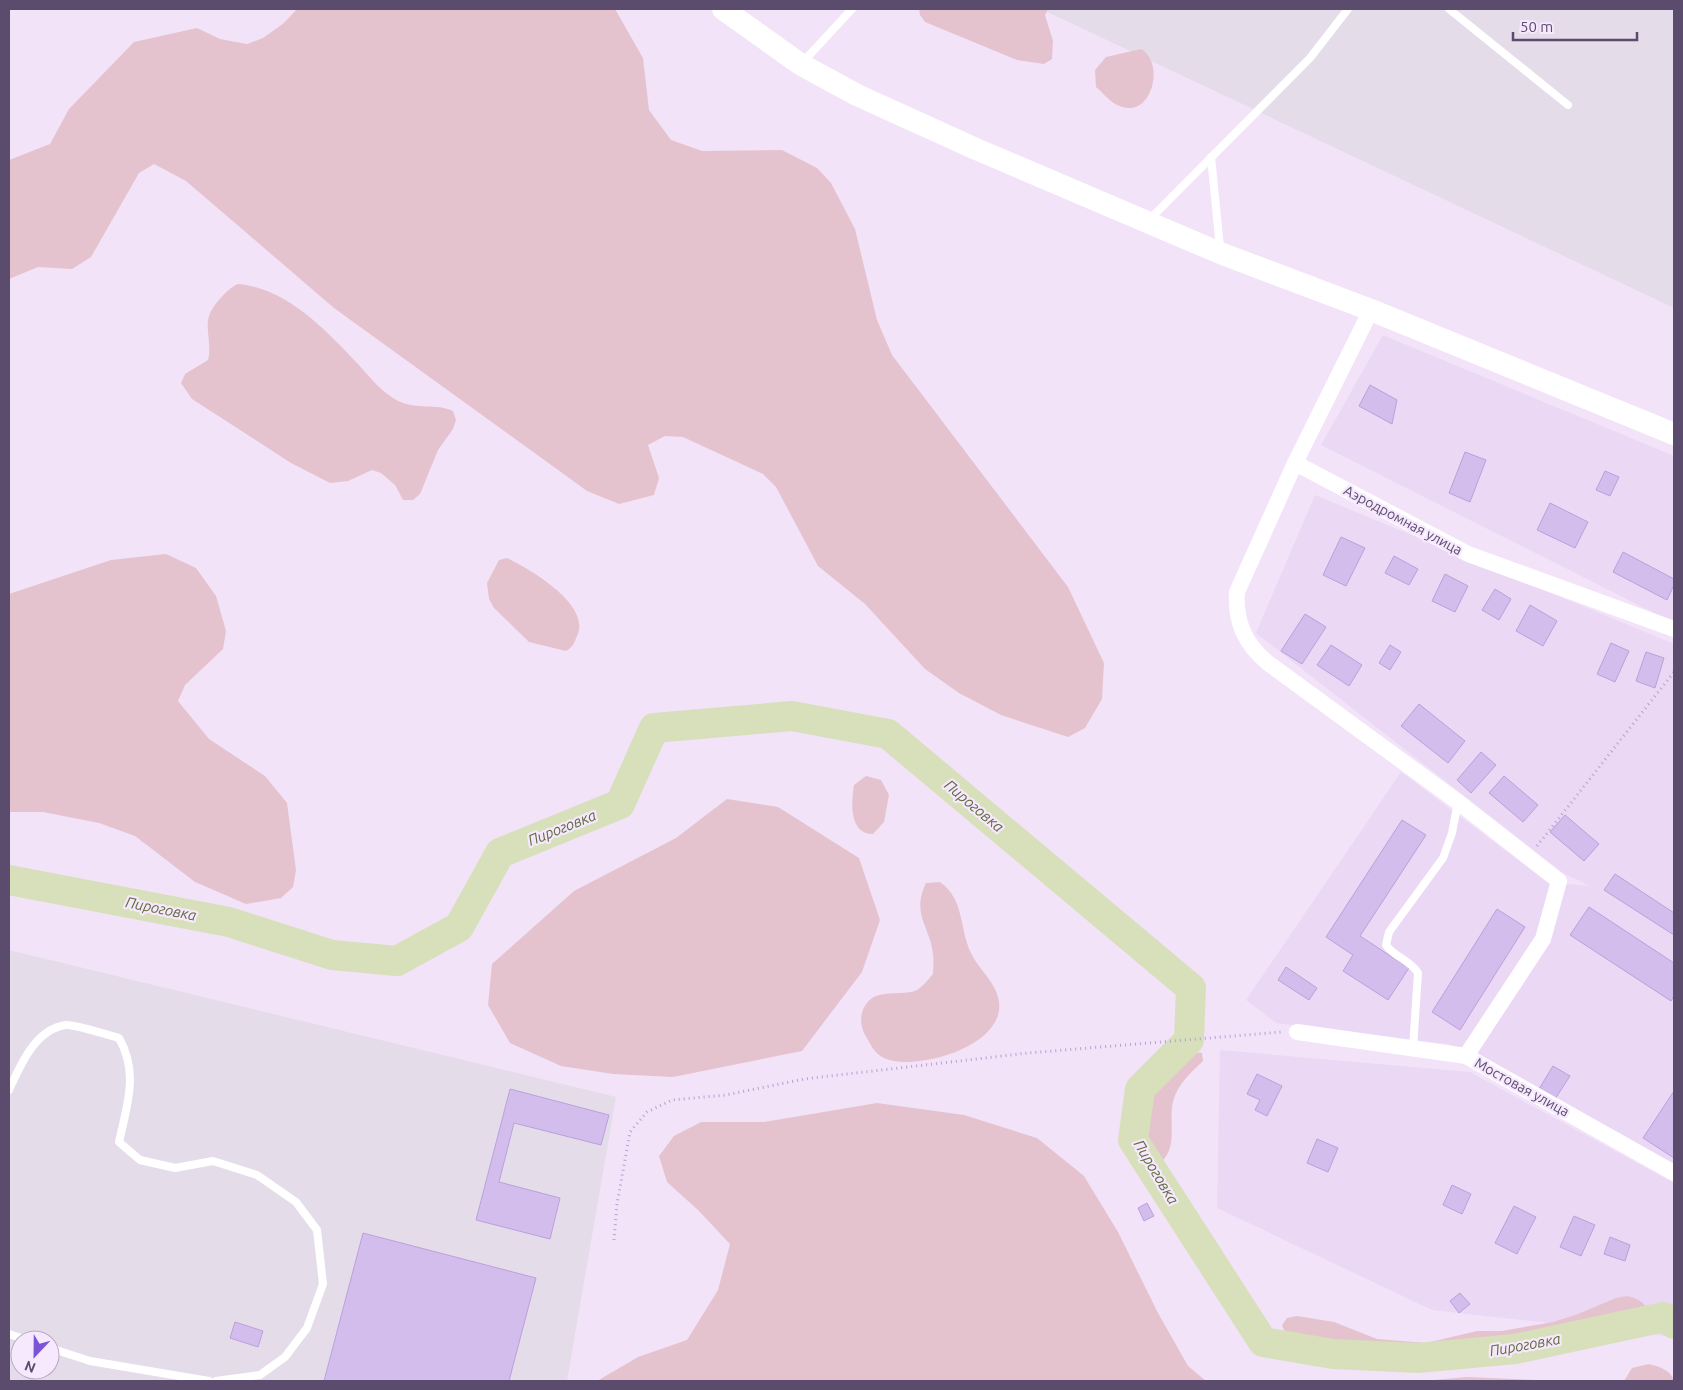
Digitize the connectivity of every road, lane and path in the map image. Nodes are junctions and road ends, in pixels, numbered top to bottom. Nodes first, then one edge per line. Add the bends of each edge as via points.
1 (723, 9) edge
2 (852, 9) edge
3 (1348, 9) edge
4 (1449, 9) edge
5 (800, 64) junction
6 (1568, 105) dead end
7 (1211, 157) junction
8 (1146, 222) junction
9 (1220, 253) junction
10 (1371, 310) junction
11 (1674, 434) edge
12 (1295, 462) junction
13 (1674, 629) edge
14 (1674, 672) edge
15 (1458, 802) junction
16 (1528, 858) junction
17 (1297, 1032) joint
18 (1413, 1048) junction
19 (1466, 1056) junction
20 (9, 1090) edge
21 (1674, 1173) edge
22 (614, 1240) dead end
23 (60, 1351) edge
24 (209, 1381) edge
25 (216, 1381) edge

1 - 5 main road
2 - 5 lane
3 - 7 lane via 1310,58
4 - 6 lane
5 - 8 main road via 976,149
7 - 8 lane
7 - 9 lane
8 - 9 main road
9 - 10 main road
10 - 11 main road
10 - 12 street
12 - 13 street, Аэродромная улица via 1468,554
12 - 15 street via 1237,592 1236,608 1246,640 1268,664
14 - 16 path
15 - 16 street
15 - 18 lane via 1444,858 1386,940 1389,950 1418,973
16 - 19 street via 1559,881 1543,939
17 - 18 street, Мостовая улица
17 - 22 path via 1028,1053 804,1079 726,1095 672,1100 647,1112 630,1132
18 - 19 street, Мостовая улица
19 - 21 street, Мостовая улица
20 - 25 lane via 29,1050 47,1033 66,1025 119,1038 128,1054 131,1081 119,1142 140,1160 175,1168 213,1161 257,1175 296,1202 317,1230 323,1284 307,1328 285,1357 260,1375
23 - 24 lane via 90,1361

